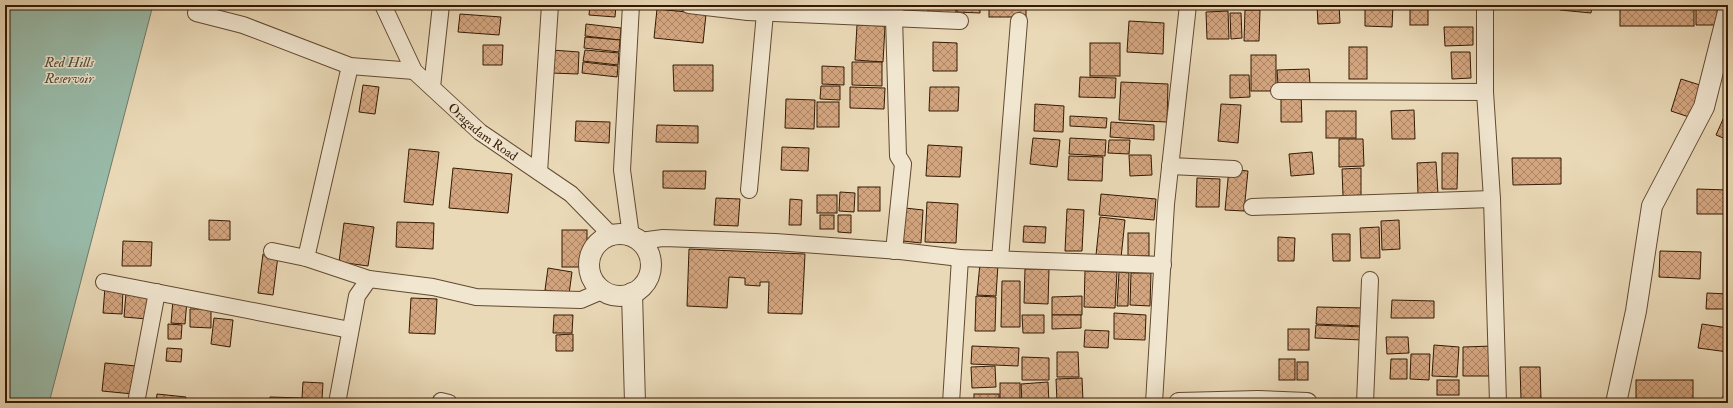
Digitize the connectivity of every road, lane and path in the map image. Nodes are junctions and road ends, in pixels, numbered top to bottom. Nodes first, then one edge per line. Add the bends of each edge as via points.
1 (383, 5) edge
2 (441, 5) edge
3 (550, 5) edge
4 (632, 5) edge
5 (689, 5) edge
6 (1188, 5) edge
7 (1485, 5) edge
8 (748, 8) edge
9 (895, 11) edge
10 (1728, 12) edge
11 (196, 13) dead end
12 (765, 13) junction
13 (960, 21) dead end
14 (1019, 21) dead end
15 (350, 66) junction
16 (414, 71) junction
17 (432, 87) junction
18 (1279, 91) dead end
19 (1485, 92) junction
20 (1170, 166) junction
21 (1234, 169) dead end
22 (539, 172) junction
23 (749, 190) dead end
24 (1492, 200) junction
25 (1252, 207) dead end
26 (611, 235) junction
27 (635, 238) junction
28 (272, 251) dead end
29 (894, 251) junction
30 (306, 258) junction
31 (960, 258) junction
32 (1000, 258) junction
33 (1163, 265) junction
34 (369, 279) junction
35 (1370, 280) dead end
36 (104, 282) dead end
37 (602, 291) junction
38 (157, 292) junction
39 (632, 293) junction
40 (350, 330) junction
41 (1258, 402) edge
42 (136, 403) edge
43 (337, 403) edge
44 (635, 403) edge
45 (951, 403) edge
46 (1154, 403) edge
47 (1179, 403) edge
48 (1307, 403) edge
49 (1365, 403) edge
50 (1498, 403) edge
51 (1616, 403) edge

1 - 16 street, Oragadam Road
2 - 17 street
3 - 22 street
4 - 27 street via 622,170
5 - 8 street
6 - 20 street
7 - 19 street
8 - 12 street
9 - 12 street
9 - 13 street
9 - 29 street via 898,156 903,164
10 - 51 street via 1704,106 1652,206 1636,311
11 - 15 street via 243,25
12 - 23 street
14 - 32 street
15 - 16 street
15 - 30 street
16 - 17 street, Oragadam Road
17 - 22 street, Oragadam Road via 480,132
18 - 19 street
19 - 24 street
20 - 21 street
20 - 33 street
22 - 26 street, Oragadam Road via 571,194
24 - 25 street
24 - 50 street
26 - 27 street via 621,234
26 - 37 street via 595,246 588,264 594,283
27 - 29 street via 775,242
27 - 39 street via 646,248 650,258 650,269 641,288
28 - 30 street
29 - 31 street
30 - 34 street
31 - 32 street
31 - 45 street
32 - 33 street
33 - 46 street
34 - 37 street via 432,287 476,297 581,300
34 - 40 street via 357,296
35 - 49 street
36 - 38 street
37 - 39 street via 617,296
38 - 40 street
38 - 42 street
39 - 44 street
40 - 43 street
41 - 47 street
41 - 48 street

